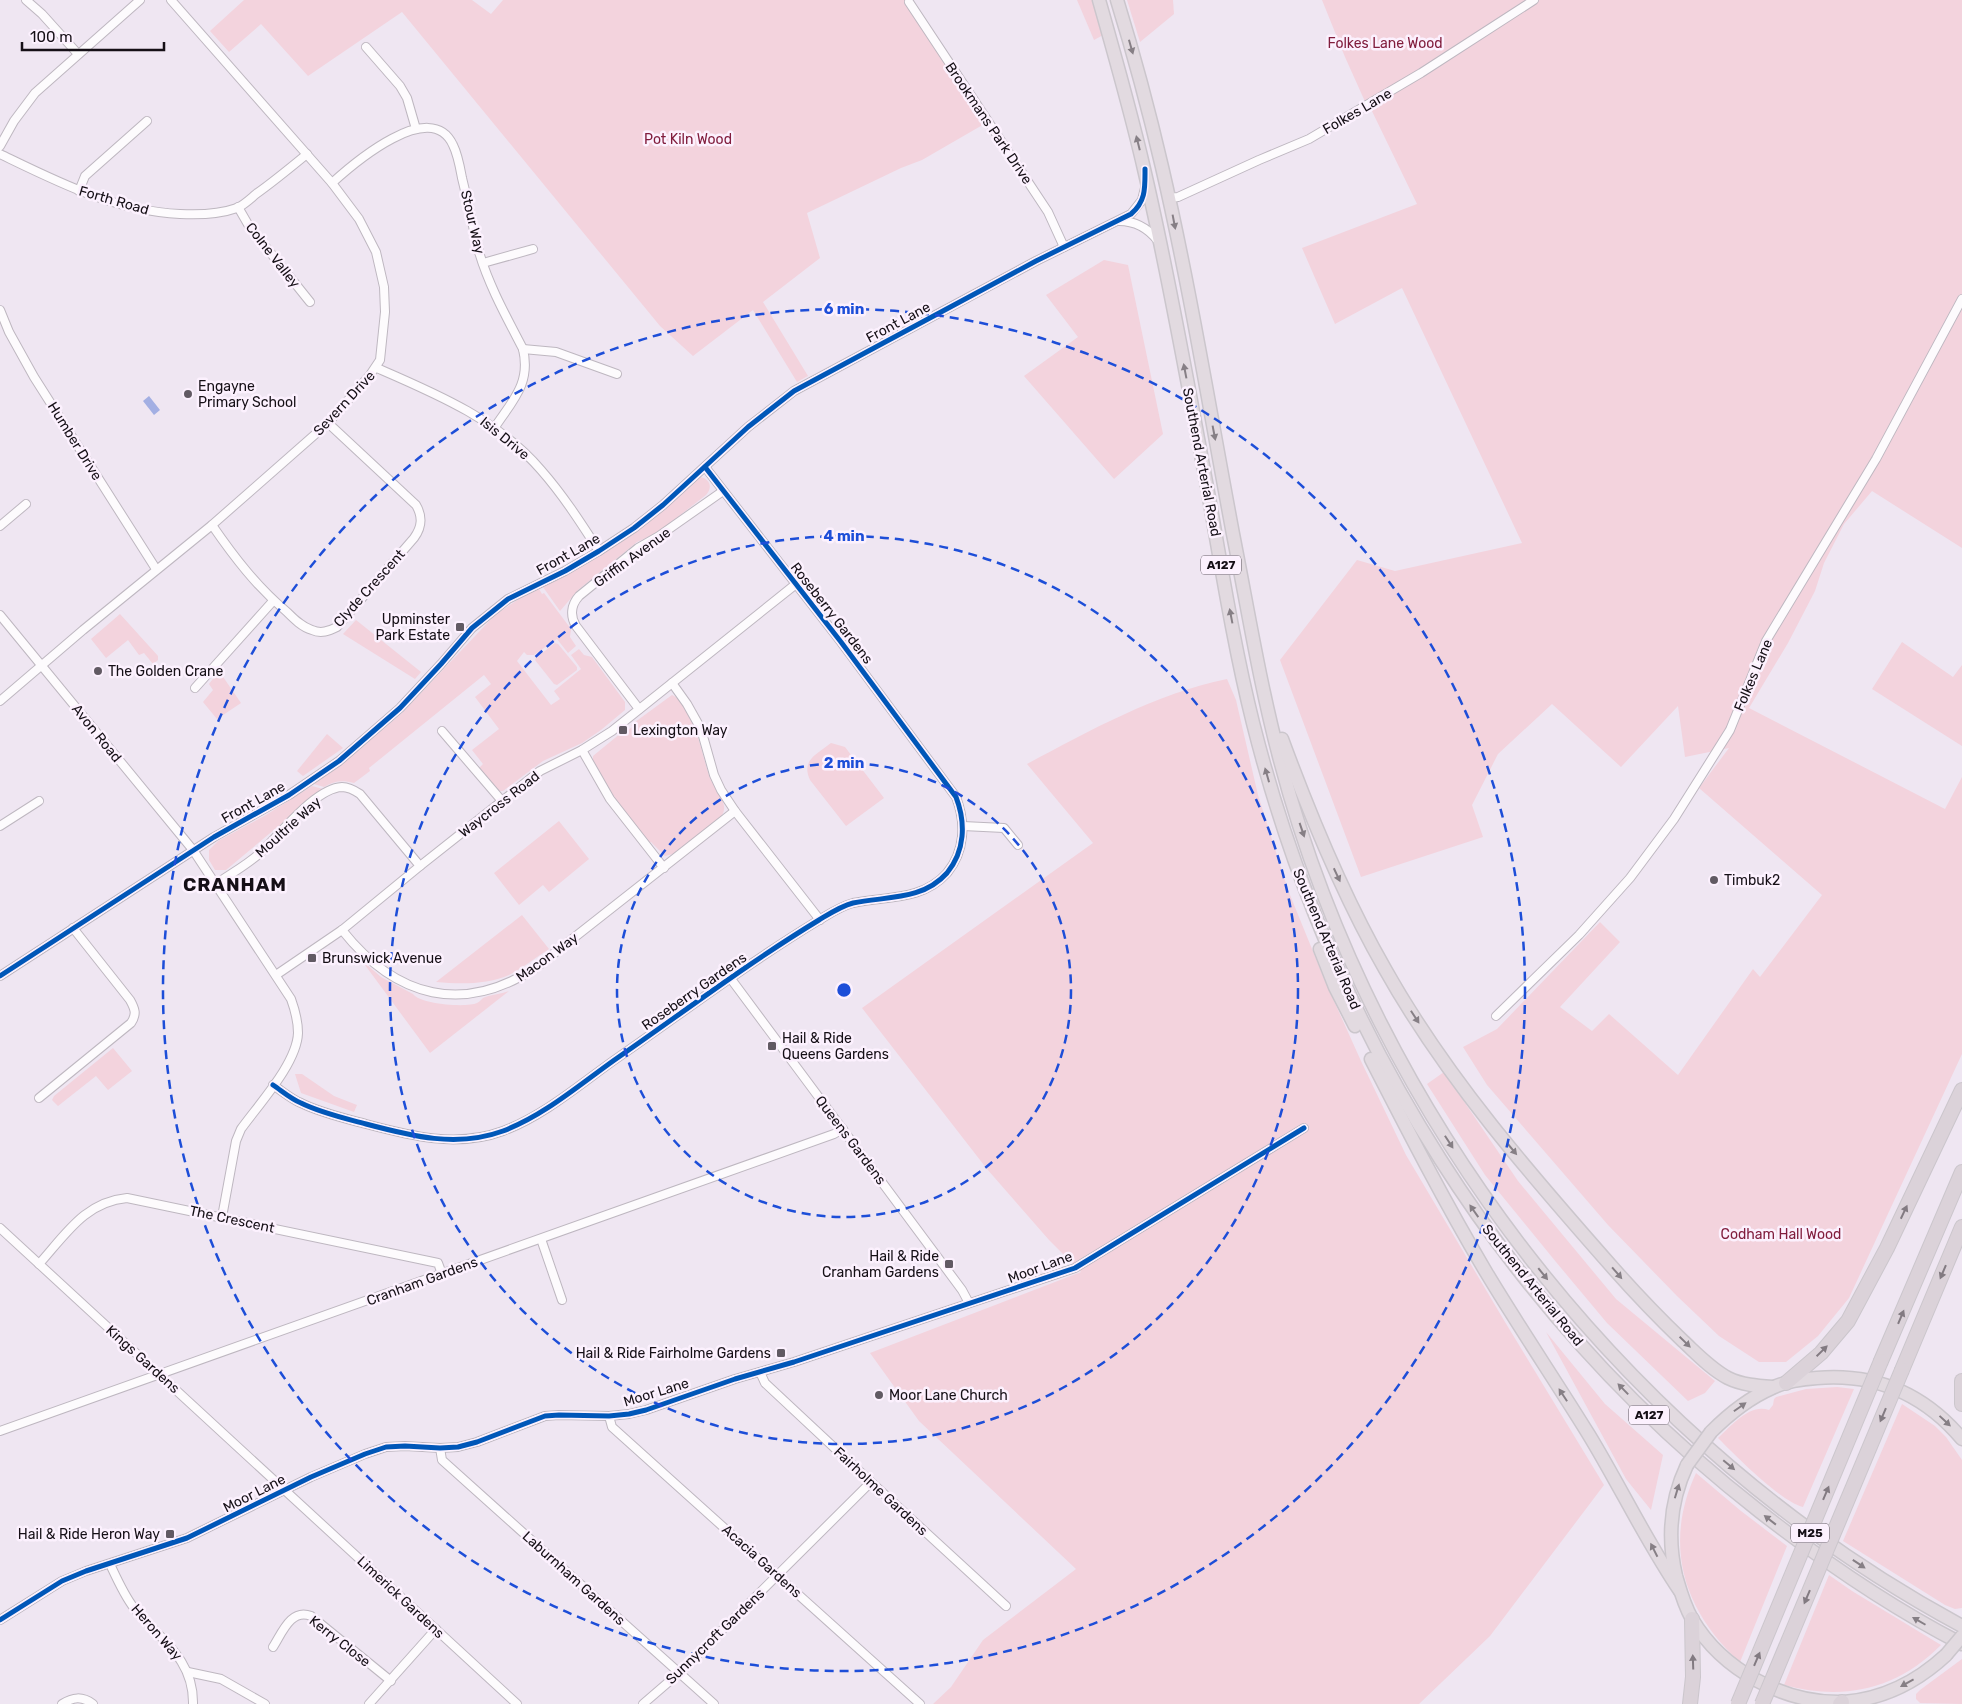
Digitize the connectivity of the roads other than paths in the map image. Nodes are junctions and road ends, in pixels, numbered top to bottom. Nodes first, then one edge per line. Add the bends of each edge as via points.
1 (26, 0) edge
2 (140, 0) edge
3 (171, 0) edge
4 (1098, 0) edge
5 (1117, 0) edge
6 (1534, 0) edge
7 (909, 2) dead end
8 (366, 47) dead end
9 (78, 54) junction
10 (148, 121) dead end
11 (416, 129) junction
12 (0, 146) edge
13 (0, 154) edge
14 (307, 154) junction
15 (1144, 170) junction
16 (332, 183) junction
17 (79, 191) junction
18 (1169, 198) junction
19 (238, 207) junction
20 (1117, 222) junction
21 (1161, 246) junction
22 (1064, 247) junction
23 (533, 249) dead end
24 (482, 262) junction
25 (1962, 299) edge
26 (310, 302) dead end
27 (0, 310) edge
28 (523, 349) junction
29 (377, 368) junction
30 (617, 374) dead end
31 (328, 423) junction
32 (495, 427) junction
33 (705, 466) junction
34 (723, 491) junction
35 (26, 504) dead end
36 (212, 525) junction
37 (0, 526) edge
38 (599, 551) junction
39 (156, 569) junction
40 (796, 584) junction
41 (273, 601) junction
42 (0, 615) edge
43 (42, 666) junction
44 (1258, 666) junction
45 (672, 683) junction
46 (194, 688) dead end
47 (0, 701) edge
48 (639, 708) junction
49 (442, 731) dead end
50 (582, 750) junction
51 (40, 801) dead end
52 (502, 801) junction
53 (1277, 809) junction
54 (735, 811) junction
55 (0, 826) edge
56 (963, 826) junction
57 (1018, 846) dead end
58 (193, 850) junction
59 (420, 866) junction
60 (664, 868) junction
61 (216, 884) junction
62 (820, 920) junction
63 (73, 928) junction
64 (342, 930) junction
65 (276, 975) junction
66 (0, 976) edge
67 (731, 978) junction
68 (1496, 1016) dead end
69 (273, 1085) junction
70 (1962, 1090) edge
71 (39, 1098) dead end
72 (1304, 1128) dead end
73 (843, 1129) junction
74 (1962, 1172) edge
75 (222, 1217) junction
76 (1962, 1227) edge
77 (0, 1228) edge
78 (541, 1239) junction
79 (39, 1264) junction
80 (442, 1274) junction
81 (562, 1300) dead end
82 (969, 1303) junction
83 (760, 1372) junction
84 (161, 1375) junction
85 (1962, 1381) edge
86 (1780, 1385) junction
87 (1962, 1404) edge
88 (609, 1416) junction
89 (0, 1431) edge
90 (1962, 1439) edge
91 (440, 1448) junction
92 (871, 1482) junction
93 (285, 1490) junction
94 (110, 1564) junction
95 (778, 1575) junction
96 (1680, 1591) junction
97 (1006, 1606) dead end
98 (1692, 1619) junction
99 (0, 1620) edge
100 (1962, 1626) edge
101 (436, 1629) junction
102 (1962, 1636) edge
103 (1962, 1644) edge
104 (273, 1647) dead end
105 (188, 1672) junction
106 (679, 1673) junction
107 (391, 1681) junction
108 (1862, 1700) junction
109 (1841, 1703) edge
110 (62, 1704) edge
111 (94, 1704) edge
112 (193, 1704) edge
113 (266, 1704) edge
114 (369, 1704) edge
115 (517, 1704) edge
116 (643, 1704) edge
117 (714, 1704) edge
118 (920, 1704) edge
119 (1690, 1704) edge
120 (1738, 1704) edge
121 (1762, 1704) edge
122 (1878, 1704) edge

1 - 9 street
2 - 9 street
3 - 14 street, Severn Drive
15 -> 4 highway, Southend Arterial Road / A127
5 -> 18 highway, Southend Arterial Road / A127
6 - 18 street, Folkes Lane via 1413,78 1309,139 1178,197
7 - 22 street, Brookmans Park Drive via 1048,212
8 - 11 street via 400,86
9 - 12 street via 34,93
10 - 17 street via 85,176
11 - 16 street via 381,145
11 - 24 street, Stour Way via 434,128 454,145
13 - 17 street, Forth Road
14 - 16 street, Severn Drive
14 - 19 street, Forth Road
15 - 20 street, Front Lane via 1142,200 1131,214
15 - 21 highway, Southend Arterial Road / A127
16 - 29 street, Severn Drive via 346,199 369,237 380,270 385,312 382,353
17 - 19 street, Forth Road via 137,209 164,213 199,214
18 -> 44 highway, Southend Arterial Road / A127
19 - 26 street, Colne Valley via 249,226
20 - 21 street via 1126,221 1143,227
20 - 22 street, Front Lane
53 -> 21 highway, Southend Arterial Road / A127 via 1241,669
22 - 33 street, Front Lane via 794,391
23 - 24 street
24 - 28 street, Stour Way
25 - 68 street, Folkes Lane via 1876,459 1766,641 1730,730 1674,819 1598,914
27 - 39 street, Humber Drive via 34,377
28 - 30 street via 556,352
28 - 32 street, Stour Way via 526,362 523,382
29 - 31 street, Severn Drive
29 - 32 street, Isis Drive via 435,393
31 - 36 street, Severn Drive
31 - 41 street, Clyde Crescent via 416,505 421,518 419,531 330,631 313,631 304,627
32 - 38 street, Isis Drive via 552,483
33 - 34 street, Roseberry Gardens
33 - 38 street, Front Lane via 663,505
34 - 40 street, Roseberry Gardens
34 - 48 street, Griffin Avenue via 638,548 573,604 576,626
35 - 37 street
36 - 39 street, Severn Drive
36 - 41 street, Clyde Crescent via 234,557
38 - 58 street, Front Lane via 508,599 472,628 400,708 339,761 290,795
39 - 43 street, Severn Drive
40 - 45 street, Waycross Road
40 - 56 street, Roseberry Gardens via 956,797
41 - 46 street
42 - 43 street, Avon Road
43 - 47 street, Severn Drive
43 - 58 street, Avon Road
44 -> 86 highway via 1300,786 1339,878 1384,968 1440,1055 1514,1151 1658,1317 1723,1375 1741,1383
44 -> 100 highway, Southend Arterial Road / A127 via 1293,804 1322,890 1358,977 1423,1100 1500,1218 1556,1291 1599,1339 1712,1451 1830,1544
45 - 48 street, Waycross Road
45 - 54 street via 695,715 714,775
48 - 50 street, Waycross Road
49 - 52 street
50 - 52 street, Waycross Road via 540,771
50 - 60 street via 610,799
51 - 55 street
52 - 59 street, Waycross Road
96 -> 53 highway via 1660,1562 1589,1435 1485,1270 1417,1150 1335,987 1301,898
103 -> 53 highway, Southend Arterial Road / A127 via 1858,1584 1747,1502 1639,1406 1543,1301 1485,1227 1385,1068 1324,939
54 - 60 street, Macon Way
54 - 62 street
56 - 57 street via 1004,828
56 - 62 street, Roseberry Gardens via 962,843 956,859 934,884 911,895 850,904
58 - 61 street
58 - 63 street, Front Lane
59 - 61 street, Moultrie Way via 360,794 351,788 341,787 323,794 284,827 260,854
59 - 64 street, Waycross Road
60 - 64 street, Macon Way via 525,975 480,992 442,994 404,983 371,960
61 - 65 street
62 - 67 street, Roseberry Gardens
63 - 66 street, Front Lane
63 - 71 street via 130,1000 135,1008 135,1017
64 - 65 street, Waycross Road
65 - 69 street via 292,999 298,1035 292,1056
67 - 69 street, Roseberry Gardens via 543,1111 491,1135 460,1139 416,1137 318,1110
67 - 73 street, Queens Gardens
69 - 75 street via 236,1141
86 -> 70 highway via 1820,1353 1848,1321 1887,1248
72 - 82 street, Moor Lane via 1075,1268
73 - 78 street, Cranham Gardens
73 - 82 street, Queens Gardens
120 -> 74 highway, M25, bridge
75 - 79 street, The Crescent via 128,1198 115,1199 83,1216
75 - 80 street, The Crescent via 438,1263
76 -> 121 highway, M25, bridge
77 - 79 street, Kings Gardens
78 - 80 street, Cranham Gardens
78 - 81 street
79 - 84 street, Kings Gardens
80 - 84 street, Cranham Gardens
82 - 83 street, Moor Lane
83 - 88 street, Moor Lane via 646,1410
83 - 92 street, Fairholme Gardens via 765,1382
84 - 89 street, Cranham Gardens
84 - 93 street, Kings Gardens
85 - 87 highway
86 -> 90 highway via 1844,1377 1876,1381 1892,1386 1927,1406
96 -> 86 highway, bridge via 1670,1527 1675,1494 1687,1465 1711,1432 1740,1406
88 - 91 street, Moor Lane via 545,1416 477,1442
88 - 95 street, Acacia Gardens via 612,1427
91 - 93 street, Moor Lane via 386,1448 365,1454
91 - 106 street, Laburnham Gardens via 442,1460
92 - 95 street, Sunnycroft Gardens
92 - 97 street, Fairholme Gardens
93 - 94 street, Moor Lane via 187,1538
93 - 101 street, Limerick Gardens
94 - 99 street, Moor Lane via 62,1581
94 - 105 street, Heron Way via 134,1608 179,1656
95 - 106 street, Sunnycroft Gardens
95 - 118 street, Acacia Gardens
96 - 98 highway
98 - 109 highway via 1724,1657 1752,1679 1802,1698
119 -> 98 highway
101 - 107 street
101 - 115 street, Limerick Gardens
102 -> 108 highway, bridge via 1934,1666 1908,1683
104 - 107 street, Kerry Close via 292,1618 304,1613
105 - 112 street, Heron Way via 194,1689
105 - 113 street via 221,1679
106 - 116 street, Sunnycroft Gardens
106 - 117 street, Laburnham Gardens
107 - 114 street
108 - 109 highway
108 - 122 highway
110 - 111 street via 80,1698

